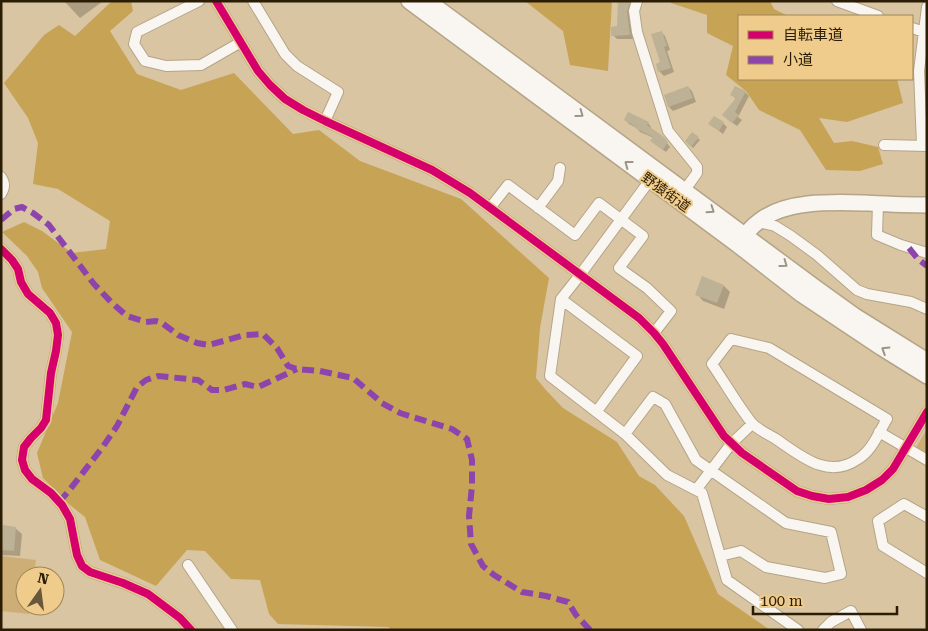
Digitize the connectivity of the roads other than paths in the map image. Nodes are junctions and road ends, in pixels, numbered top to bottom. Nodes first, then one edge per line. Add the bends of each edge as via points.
1 (199, 1) edge
2 (216, 1) edge
3 (252, 1) edge
4 (409, 1) edge
5 (428, 1) edge
6 (637, 1) edge
7 (837, 1) edge
8 (927, 7) edge
9 (875, 15) edge
10 (913, 28) edge
11 (925, 32) edge
12 (241, 42) junction
13 (924, 101) edge
14 (325, 121) junction
15 (884, 145) dead end
16 (924, 146) edge
17 (560, 168) dead end
18 (1, 177) edge
19 (650, 180) junction
20 (684, 191) junction
21 (1, 194) edge
22 (878, 204) junction
23 (927, 205) edge
24 (490, 208) junction
25 (538, 208) junction
26 (621, 220) junction
27 (758, 222) junction
28 (741, 240) junction
29 (1, 248) edge
30 (927, 253) edge
31 (580, 275) junction
32 (561, 299) junction
33 (927, 309) edge
34 (654, 333) junction
35 (927, 360) edge
36 (927, 376) edge
37 (597, 411) junction
38 (927, 412) edge
39 (752, 424) junction
40 (879, 432) junction
41 (625, 434) junction
42 (732, 444) junction
43 (906, 448) junction
44 (927, 460) edge
45 (711, 471) junction
46 (696, 490) junction
47 (927, 517) edge
48 (720, 556) junction
49 (188, 565) dead end
50 (927, 573) edge
51 (191, 630) edge
52 (232, 630) edge
53 (798, 630) edge
54 (823, 630) edge
55 (861, 630) edge

1 - 12 street via 137,32 134,44 145,61 166,66 201,65
2 - 12 street
3 - 14 street via 296,66 338,92
19 -> 4 main road, 野猿街道
5 -> 20 main road, 野猿街道
6 - 20 street via 634,11 637,32 668,131 697,167 697,173
7 - 9 street
8 - 11 street
10 - 11 street
11 - 13 street via 919,71
12 - 14 street via 270,85 285,99
13 - 16 street
14 - 24 street via 432,170
15 - 16 street
17 - 25 street via 558,181
18 - 21 street via 4,189
19 - 26 street
19 - 28 main road, 野猿街道
20 -> 28 main road, 野猿街道
22 - 23 main road
22 - 27 main road via 804,204 769,215
22 - 30 street via 877,235
24 - 25 street via 508,185
24 - 31 street
25 - 26 street via 575,235 598,203
26 - 31 street
26 - 34 street via 643,236 619,268 647,288 670,311
27 - 28 main road
27 - 33 street via 775,226 792,236 856,290 911,302
28 -> 35 main road, 野猿街道
36 -> 28 main road, 野猿街道 via 801,294
29 - 51 street via 18,269 28,294 50,313 58,335 46,420 24,447 22,460 25,470 51,493 70,518 82,566 148,594
31 - 32 street
31 - 34 street via 639,318
32 - 37 street via 550,376
32 - 37 street via 637,356
34 - 42 street
37 - 41 street
38 - 43 street
39 - 40 street via 808,461 834,467 859,459
39 - 40 street via 712,364 731,339 769,348 887,419
39 - 42 street
40 - 43 street
41 - 45 street via 654,397 665,404 696,460
41 - 46 street via 667,475
42 - 43 street via 797,491 829,499 848,498 882,480
42 - 45 street
43 - 44 street
45 - 46 street
45 - 48 street via 786,523 831,532 841,574 825,578 766,567 741,550
46 - 48 street via 702,493
47 - 50 street via 904,504 878,521 883,546
48 - 53 street via 727,580
49 - 52 street
54 - 55 street via 851,611

